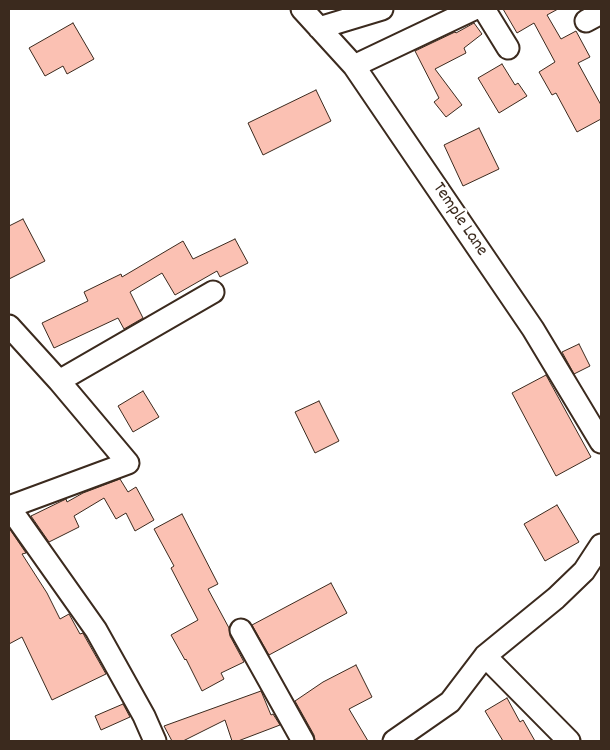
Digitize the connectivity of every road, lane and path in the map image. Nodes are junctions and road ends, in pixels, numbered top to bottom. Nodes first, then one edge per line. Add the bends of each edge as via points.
1 (302, 9) edge
2 (382, 9) edge
3 (474, 9) edge
4 (484, 9) edge
5 (319, 28) junction
6 (508, 48) dead end
7 (354, 66) junction
8 (212, 292) dead end
9 (9, 326) edge
10 (59, 381) junction
11 (601, 442) edge
12 (601, 545) edge
13 (241, 630) dead end
14 (485, 656) junction
15 (155, 741) edge
16 (303, 741) edge
17 (394, 741) edge
18 (569, 741) edge

1 - 5 street, Temple Lane
2 - 5 street
3 - 7 street
4 - 6 street
5 - 7 street, Temple Lane
7 - 11 street, Temple Lane via 533,329
8 - 10 street
9 - 10 street
10 - 15 street via 128,463 9,507 96,630
12 - 14 street via 577,578
13 - 16 street
14 - 17 street via 450,702
14 - 18 street

